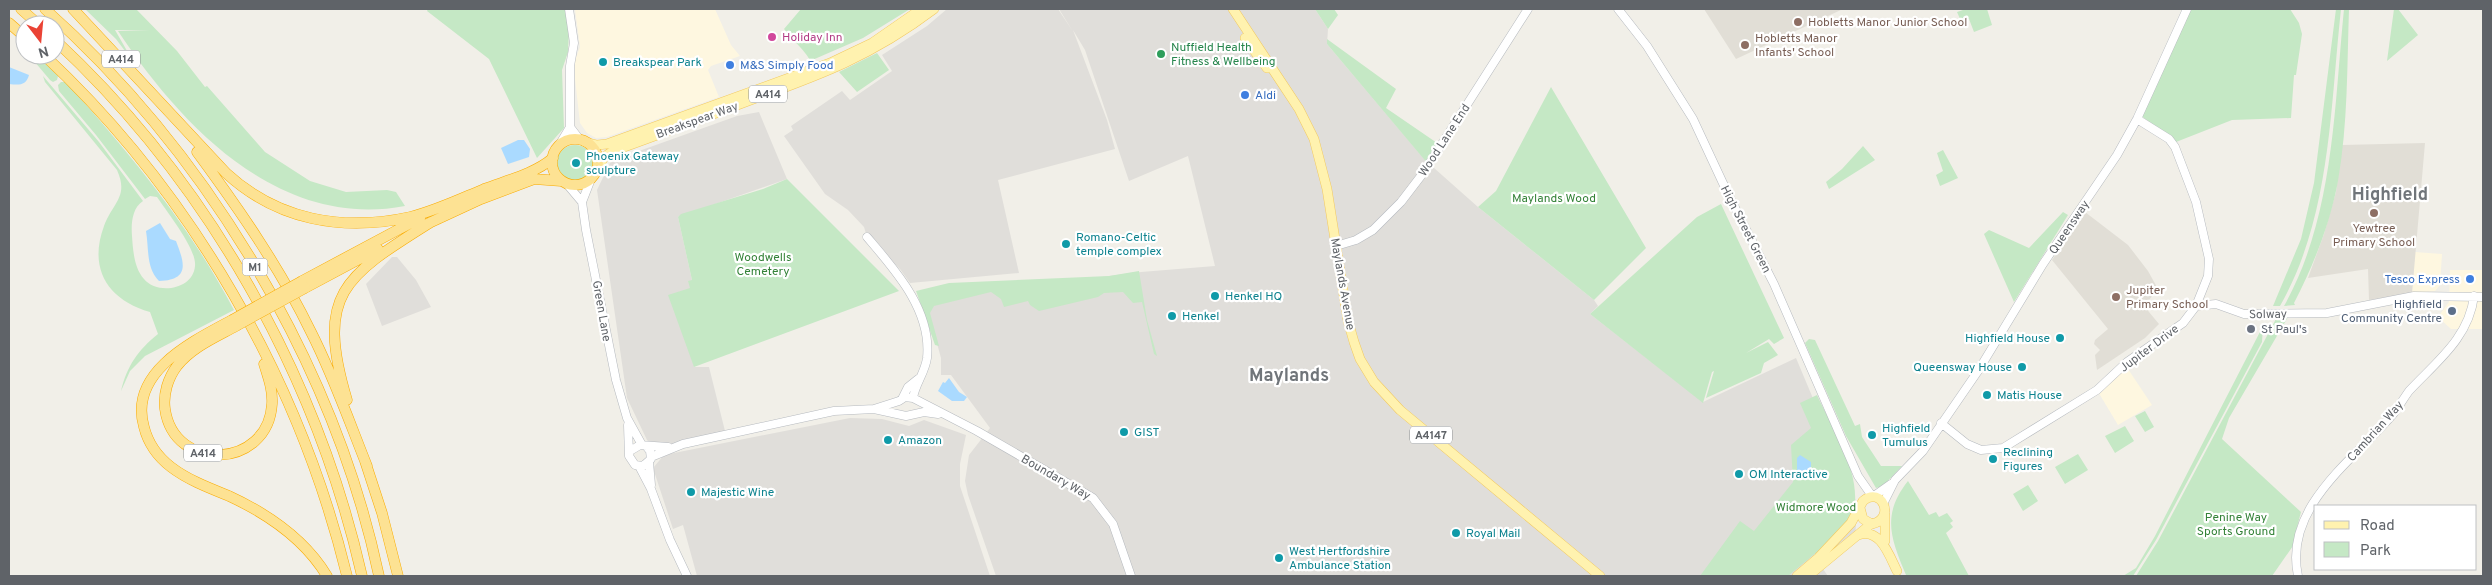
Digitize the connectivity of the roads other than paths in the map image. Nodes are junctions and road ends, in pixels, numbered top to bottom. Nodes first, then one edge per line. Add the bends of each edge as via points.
1 (45, 9) edge
2 (73, 9) edge
3 (569, 9) edge
4 (921, 9) edge
5 (934, 9) edge
6 (1528, 9) edge
7 (1618, 9) edge
8 (2188, 9) edge
9 (1229, 10) edge
10 (65, 50) edge
11 (1261, 50) junction
12 (54, 65) edge
13 (1264, 65) junction
14 (1275, 74) junction
15 (167, 112) junction
16 (2136, 119) junction
17 (570, 127) junction
18 (583, 141) junction
19 (558, 147) junction
20 (553, 158) junction
21 (598, 168) junction
22 (591, 179) junction
23 (564, 182) junction
24 (582, 202) junction
25 (439, 208) junction
26 (431, 222) junction
27 (867, 237) dead end
28 (1336, 246) junction
29 (304, 285) junction
30 (2203, 292) junction
31 (2474, 296) junction
32 (2483, 296) edge
33 (2212, 303) junction
34 (2196, 306) junction
35 (234, 323) junction
36 (250, 325) junction
37 (920, 377) junction
38 (900, 400) junction
39 (914, 400) junction
40 (874, 409) junction
41 (915, 413) junction
42 (901, 414) junction
43 (941, 414) junction
44 (627, 418) junction
45 (1941, 423) junction
46 (644, 446) junction
47 (675, 446) junction
48 (630, 451) junction
49 (650, 459) junction
50 (1852, 462) junction
51 (367, 466) junction
52 (639, 466) junction
53 (1858, 476) junction
54 (1895, 480) junction
55 (651, 489) junction
56 (1876, 495) junction
57 (1884, 502) junction
58 (1861, 510) junction
59 (1885, 514) junction
60 (1870, 527) junction
61 (1887, 545) junction
62 (1898, 574) edge
63 (327, 576) edge
64 (347, 576) edge
65 (362, 576) edge
66 (379, 576) edge
67 (398, 576) edge
68 (687, 576) edge
69 (1132, 576) edge
70 (1600, 576) edge
71 (1797, 576) edge
72 (1808, 576) edge
73 (2298, 576) edge

1 - 66 highway, M1 via 137,102 185,161 238,237 296,340 322,398 360,502
2 - 15 highway, A414 via 116,52
3 - 17 street via 574,43 570,66
4 - 18 main road, Breakspear Way / A414 via 872,43 830,63 607,144
5 - 21 main road, Breakspear Way / A414 via 898,35 849,63 613,151 604,157
6 - 28 street, Wood Lane End via 1424,172 1390,216 1369,233
7 - 50 street, High Street Green via 1647,46 1693,119 1774,284
8 - 16 street, Queensway
9 - 11 main road, Maylands Avenue / A4147
9 - 13 main road, Maylands Avenue / A4147
10 - 65 highway, M1 via 122,110 170,168 254,296 324,446 345,506
11 - 13 main road
11 - 14 main road, Maylands Avenue / A4147
12 - 36 highway, A414 via 93,104 158,182
13 - 14 main road, Maylands Avenue / A4147
14 - 28 main road, Maylands Avenue / A4147 via 1299,108 1314,139 1327,189
15 - 25 highway, A414 via 242,188 294,215 317,220 362,222 408,217
15 - 51 highway, M1 via 237,208 280,275 324,359
16 - 30 street, Jupiter Drive via 2169,139 2190,184 2209,259
16 - 45 street, Queensway via 1978,371
17 - 18 street
17 - 19 street
18 - 19 highway via 572,140
18 - 21 highway via 597,155
19 - 20 highway
20 - 23 highway via 555,173
20 - 25 highway, A414 via 542,166
21 - 22 highway
22 - 23 highway via 579,185
22 - 24 street
23 - 24 street, Green Lane
23 - 26 highway, A414 via 534,179
24 - 44 street, Green Lane via 614,373
25 - 29 highway
26 - 29 highway, A414
26 - 51 highway, M1 via 368,263 349,284 336,312 335,357
27 - 37 street via 899,274 916,303 927,346 926,365
28 - 70 main road, Maylands Avenue / A4147 via 1354,342 1360,359 1381,391
29 - 35 highway, A414, bridge
30 - 33 street
30 - 34 street, Jupiter Drive
31 - 32 street, Solway
31 - 33 street, Solway via 2414,296 2327,313 2244,314
31 - 73 street, Cambrian Way via 2468,323 2449,350 2332,478 2311,506 2298,546
33 - 34 street, Solway
34 - 45 street, Jupiter Drive via 2183,323 2127,362 2097,390 2003,448 1981,450 1967,444
35 - 36 highway, A414 via 187,356 171,375 164,395 165,411 173,430 187,446 204,454 223,456 240,451 256,440 267,424 272,404 270,385
35 - 63 highway via 187,345 155,374 144,396 142,411 148,439 163,460 180,473 258,511 283,527
36 - 64 highway via 302,432
37 - 38 street
37 - 39 street
38 - 39 street
38 - 40 street
38 - 42 street
39 - 41 street
39 - 43 street, Boundary Way
40 - 42 street
40 - 47 street via 834,411
41 - 42 street via 909,416
41 - 43 street, Boundary Way
43 - 69 street, Boundary Way via 978,431 1093,498 1113,524
44 - 46 street, Green Lane
44 - 48 street, Green Lane
45 - 54 street, Queensway
46 - 47 street
46 - 48 street via 636,445
46 - 49 street
47 - 49 street
48 - 52 street via 630,460
49 - 52 street
49 - 55 street
50 - 53 street, High Street Green
50 - 56 street, High Street Green
51 - 67 highway, M1
52 - 55 street
53 - 56 street, High Street Green
53 - 58 street, High Street Green
54 - 56 street, Queensway
54 - 57 street, Queensway
54 - 59 street, Queensway
55 - 68 street
56 - 57 main road
56 - 58 main road via 1865,499
57 - 59 main road
58 - 60 main road
58 - 71 main road via 1854,527
59 - 60 main road
59 - 61 main road
60 - 61 main road
60 - 62 main road
60 - 72 main road
61 - 62 main road

